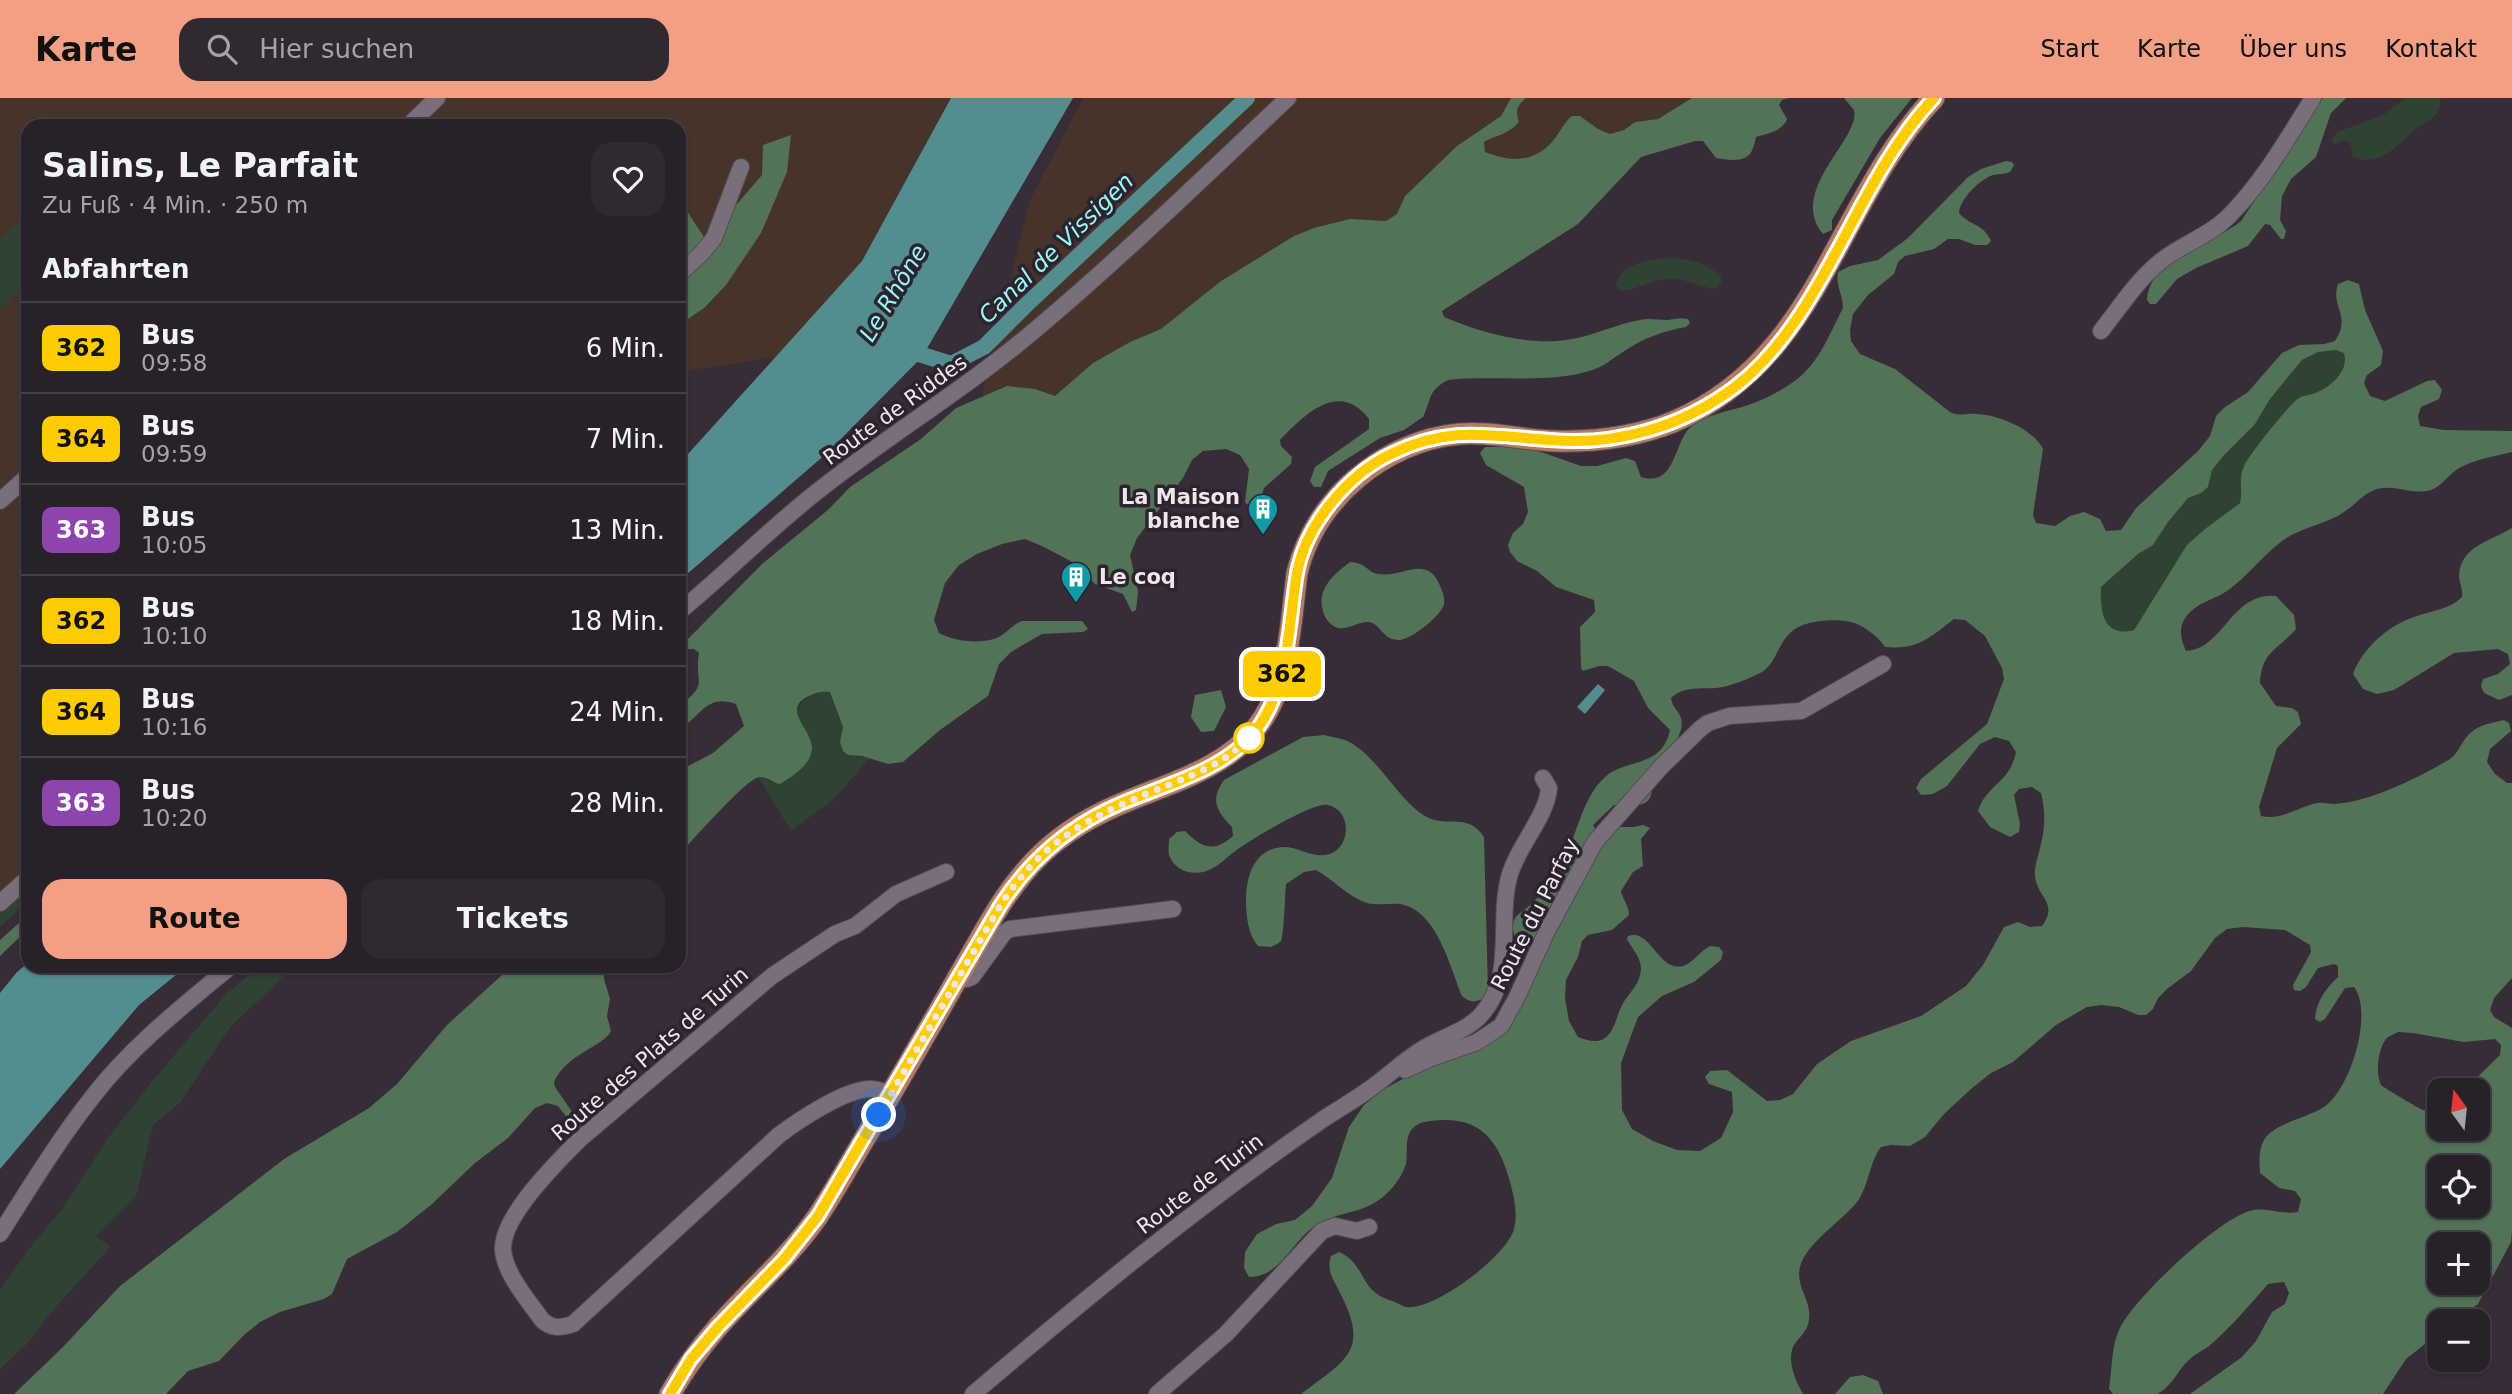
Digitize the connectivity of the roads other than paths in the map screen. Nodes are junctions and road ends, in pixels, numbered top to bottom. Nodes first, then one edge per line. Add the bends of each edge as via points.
1 (437, 98) edge
2 (1288, 98) edge
3 (1934, 98) edge
4 (2313, 98) edge
5 (415, 119) edge
6 (741, 167) dead end
7 (686, 268) edge
8 (2101, 331) dead end
9 (21, 482) edge
10 (0, 501) edge
11 (686, 606) edge
12 (1883, 664) dead end
13 (1543, 778) dead end
14 (946, 872) dead end
15 (21, 884) edge
16 (0, 904) edge
17 (1173, 909) dead end
18 (223, 973) edge
19 (960, 975) junction
20 (1392, 1071) junction
21 (891, 1094) junction
22 (1369, 1227) dead end
23 (0, 1234) edge
24 (670, 1394) edge
25 (973, 1394) edge
26 (1157, 1394) edge

1 - 5 street
2 - 11 street, Route de Riddes via 1034,331 823,487
3 - 19 main road via 1897,145 1789,328 1757,367 1712,402 1650,430 1601,440 1554,441 1481,433 1442,436 1390,454 1353,481 1322,518 1301,558 1283,670 1277,692 1256,729 1209,767 1102,812 1048,848 1011,889
4 - 8 street via 2234,210 2215,228 2161,261
6 - 7 street via 714,238
9 - 10 street
12 - 20 street, Route du Parfay via 1801,710 1728,716 1700,729 1595,842 1501,1026 1466,1047 1399,1073
13 - 20 street, Route de Turin via 1549,788 1547,798 1510,874 1504,952 1489,1004 1466,1026
14 - 21 street, Route des Plats de Turin via 896,894 855,926 772,976 579,1140 514,1217 504,1240 508,1267 542,1320 561,1328 573,1324 779,1135 819,1108 866,1088
15 - 16 street
17 - 19 street via 1010,929 972,977
18 - 23 street via 138,1046 93,1095
19 - 21 main road
20 - 25 street, Route de Turin via 1162,1237
21 - 24 main road via 818,1216 691,1359
22 - 26 street via 1357,1231 1335,1226 1322,1231 1226,1334

